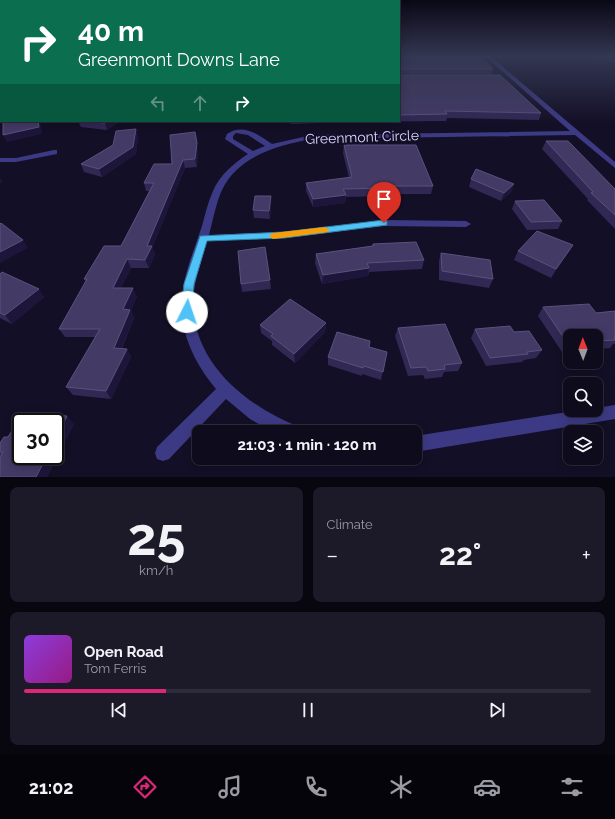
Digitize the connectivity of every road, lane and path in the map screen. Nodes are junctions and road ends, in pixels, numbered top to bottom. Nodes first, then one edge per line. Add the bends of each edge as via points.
1 (514, 78) edge
2 (578, 133) junction
3 (270, 146) junction
4 (54, 152) dead end
5 (253, 154) junction
6 (0, 160) edge
7 (615, 166) edge
8 (466, 224) dead end
9 (203, 238) junction
10 (225, 390) junction
11 (615, 412) edge
12 (277, 425) edge
13 (422, 443) edge
14 (163, 454) dead end

1 - 2 street
2 - 3 street, Greenmont Circle via 326,136 296,139
2 - 7 street
3 - 5 street, Greenmont Circle
3 - 5 street via 244,132 236,130 229,135 231,141
4 - 6 street via 16,160
5 - 9 street, Greenmont Circle via 236,166 223,180 217,191
8 - 9 street via 384,223 284,235
9 - 10 street, Greenmont Circle via 189,284 187,312 190,332 197,351
10 - 12 street, Greenmont Circle via 255,414
10 - 14 street
11 - 13 street

